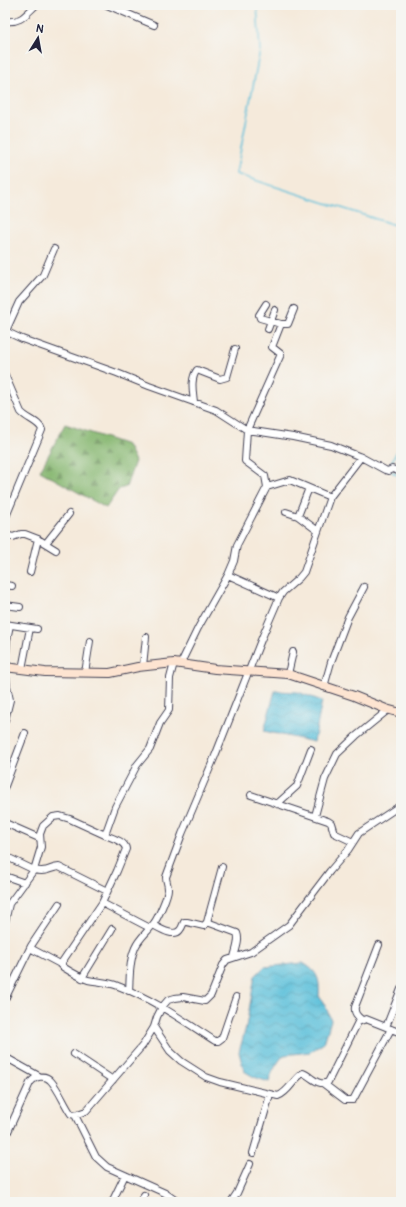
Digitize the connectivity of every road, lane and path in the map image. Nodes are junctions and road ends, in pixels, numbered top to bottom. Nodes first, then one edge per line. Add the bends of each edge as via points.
1 (36, 5) edge
2 (107, 5) edge
3 (5, 21) edge
4 (154, 25) dead end
5 (54, 249) dead end
6 (266, 304) dead end
7 (294, 309) dead end
8 (275, 310) dead end
9 (270, 322) junction
10 (281, 324) junction
11 (5, 332) edge
12 (278, 333) junction
13 (235, 349) dead end
14 (5, 375) edge
15 (194, 402) junction
16 (247, 430) junction
17 (361, 457) junction
18 (401, 472) edge
19 (266, 487) junction
20 (309, 488) junction
21 (330, 497) junction
22 (286, 512) dead end
23 (69, 514) dead end
24 (298, 516) junction
25 (5, 519) edge
26 (318, 531) junction
27 (5, 535) edge
28 (38, 539) junction
29 (46, 543) junction
30 (56, 550) dead end
31 (30, 572) dead end
32 (228, 575) junction
33 (364, 587) dead end
34 (279, 598) junction
35 (5, 605) edge
36 (20, 607) dead end
37 (8, 624) edge
38 (30, 628) junction
39 (37, 629) dead end
40 (146, 637) dead end
41 (90, 641) dead end
42 (293, 652) dead end
43 (178, 663) junction
44 (143, 666) junction
45 (5, 667) edge
46 (22, 670) junction
47 (248, 672) junction
48 (85, 673) junction
49 (288, 674) junction
50 (324, 686) junction
51 (388, 710) junction
52 (401, 713) edge
53 (5, 720) edge
54 (25, 733) dead end
55 (311, 749) dead end
56 (5, 786) edge
57 (251, 795) dead end
58 (277, 804) junction
59 (401, 805) edge
60 (315, 816) junction
61 (5, 823) edge
62 (105, 835) junction
63 (39, 838) junction
64 (351, 846) junction
65 (5, 856) edge
66 (222, 867) dead end
67 (34, 870) junction
68 (5, 876) edge
69 (25, 883) junction
70 (107, 890) junction
71 (102, 903) junction
72 (59, 904) dead end
73 (5, 922) edge
74 (207, 922) junction
75 (151, 927) junction
76 (112, 929) dead end
77 (379, 945) dead end
78 (30, 948) junction
79 (234, 957) junction
80 (62, 965) junction
81 (82, 978) junction
82 (401, 989) edge
83 (129, 991) junction
84 (236, 997) dead end
85 (5, 999) edge
86 (162, 1007) junction
87 (362, 1020) junction
88 (154, 1027) junction
89 (388, 1028) junction
90 (401, 1033) edge
91 (74, 1054) dead end
92 (5, 1057) edge
93 (39, 1076) junction
94 (113, 1080) junction
95 (324, 1084) junction
96 (270, 1094) junction
97 (76, 1115) junction
98 (5, 1138) edge
99 (253, 1153) dead end
100 (250, 1164) dead end
101 (125, 1175) junction
102 (144, 1195) dead end
103 (169, 1199) edge
104 (112, 1202) edge
105 (140, 1202) edge
106 (178, 1202) edge
107 (231, 1202) edge

1 - 3 street via 20,19
2 - 4 street
5 - 11 street via 43,275 19,302
6 - 9 street via 259,315
7 - 10 street via 288,324
8 - 9 street
9 - 10 street
9 - 12 street via 266,330
10 - 12 street
11 - 15 street
12 - 16 street via 272,347 281,354
13 - 15 street via 227,377 220,379 197,370 192,387
14 - 25 street via 21,412 42,428
15 - 16 street via 216,410
16 - 17 street via 331,445
16 - 19 street via 245,461 265,476
17 - 18 street
17 - 21 street
19 - 20 street via 290,480
19 - 32 street via 237,545
20 - 21 street
20 - 24 street
21 - 26 street
22 - 24 street
23 - 29 street
24 - 26 street
26 - 34 street via 304,572
27 - 28 street via 13,537 25,534
28 - 29 street
28 - 31 street
29 - 30 street
32 - 34 street
32 - 43 street
33 - 50 street via 348,617
34 - 47 street
35 - 36 street
37 - 38 street
37 - 45 street
38 - 39 street
38 - 46 street
40 - 44 street
41 - 48 street
42 - 49 street
43 - 44 street
43 - 47 street
43 - 62 street via 169,683 169,710 160,723 150,749 137,765 115,807
44 - 48 street via 110,673
45 - 46 street
45 - 53 street via 10,700
46 - 48 street
47 - 49 street
47 - 75 street via 166,876 167,895
49 - 50 street
50 - 51 street
51 - 52 street
51 - 60 street via 337,754 325,779
54 - 56 street
55 - 58 street via 297,786
57 - 58 street
58 - 60 street
59 - 64 street via 362,830
60 - 64 street via 331,823 334,833
61 - 63 street
62 - 63 street via 60,816 53,817 47,823
62 - 70 street via 126,846
63 - 67 street via 41,847
64 - 79 street via 289,926 251,952
65 - 67 street
66 - 74 street
67 - 69 street
67 - 70 street via 45,872 59,867
68 - 69 street
69 - 73 street via 9,904
70 - 71 street
71 - 75 street
71 - 80 street
72 - 78 street
74 - 75 street via 204,926 186,921 179,931 174,933
74 - 79 street via 237,933 239,936
75 - 83 street via 135,948
76 - 81 street
77 - 87 street via 354,1011
78 - 80 street
78 - 85 street
79 - 86 street via 223,965 206,1001 175,998 168,1000
80 - 81 street
81 - 83 street via 110,983
82 - 89 street
83 - 86 street
84 - 86 street via 222,1038 218,1042
86 - 88 street
87 - 89 street via 366,1019
87 - 95 street via 358,1022 328,1082
88 - 94 street via 143,1045
88 - 96 street via 170,1051 206,1076
89 - 90 street
89 - 95 street via 353,1100 345,1100
91 - 94 street
92 - 93 street
93 - 97 street via 51,1081 67,1109
93 - 98 street via 30,1083
94 - 97 street via 86,1111
95 - 96 street via 303,1073 282,1095
96 - 99 street
97 - 101 street via 96,1156 107,1167
100 - 107 street
101 - 103 street
101 - 104 street
102 - 105 street
103 - 106 street

